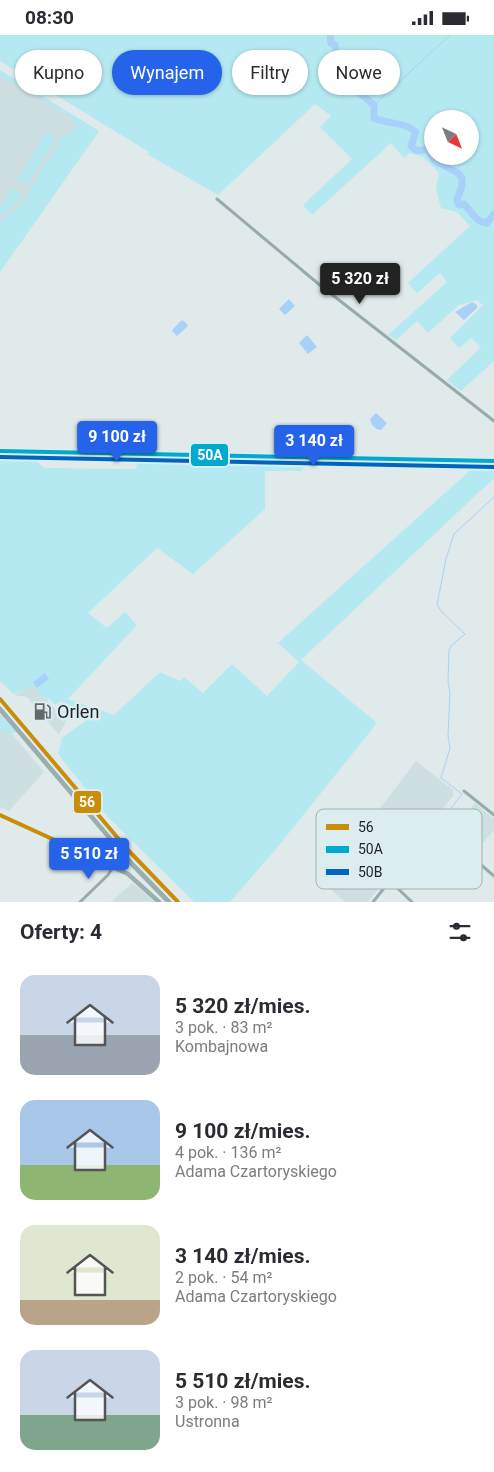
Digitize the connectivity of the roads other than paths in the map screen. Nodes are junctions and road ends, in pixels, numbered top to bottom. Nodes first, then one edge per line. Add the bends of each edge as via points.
1 (217, 199) dead end
2 (494, 421) edge
3 (0, 451) edge
4 (494, 461) edge
5 (0, 699) edge
6 (0, 709) edge
7 (464, 791) dead end
8 (0, 815) edge
9 (494, 815) edge
10 (111, 840) junction
11 (107, 864) junction
12 (482, 866) edge
13 (113, 867) junction
14 (494, 876) edge
15 (384, 889) edge
16 (398, 889) edge
17 (80, 902) edge
18 (159, 902) edge
19 (169, 902) edge
20 (178, 902) edge
21 (373, 902) edge
22 (412, 902) edge

1 - 2 street via 321,286
3 - 4 street
5 - 20 main road via 128,850
6 - 10 main road
7 - 9 street
8 - 11 street
10 - 11 main road via 112,854
10 - 19 main road
11 - 13 street
12 - 14 street
13 - 17 street
13 - 18 street via 133,878
15 - 21 street
16 - 22 street

